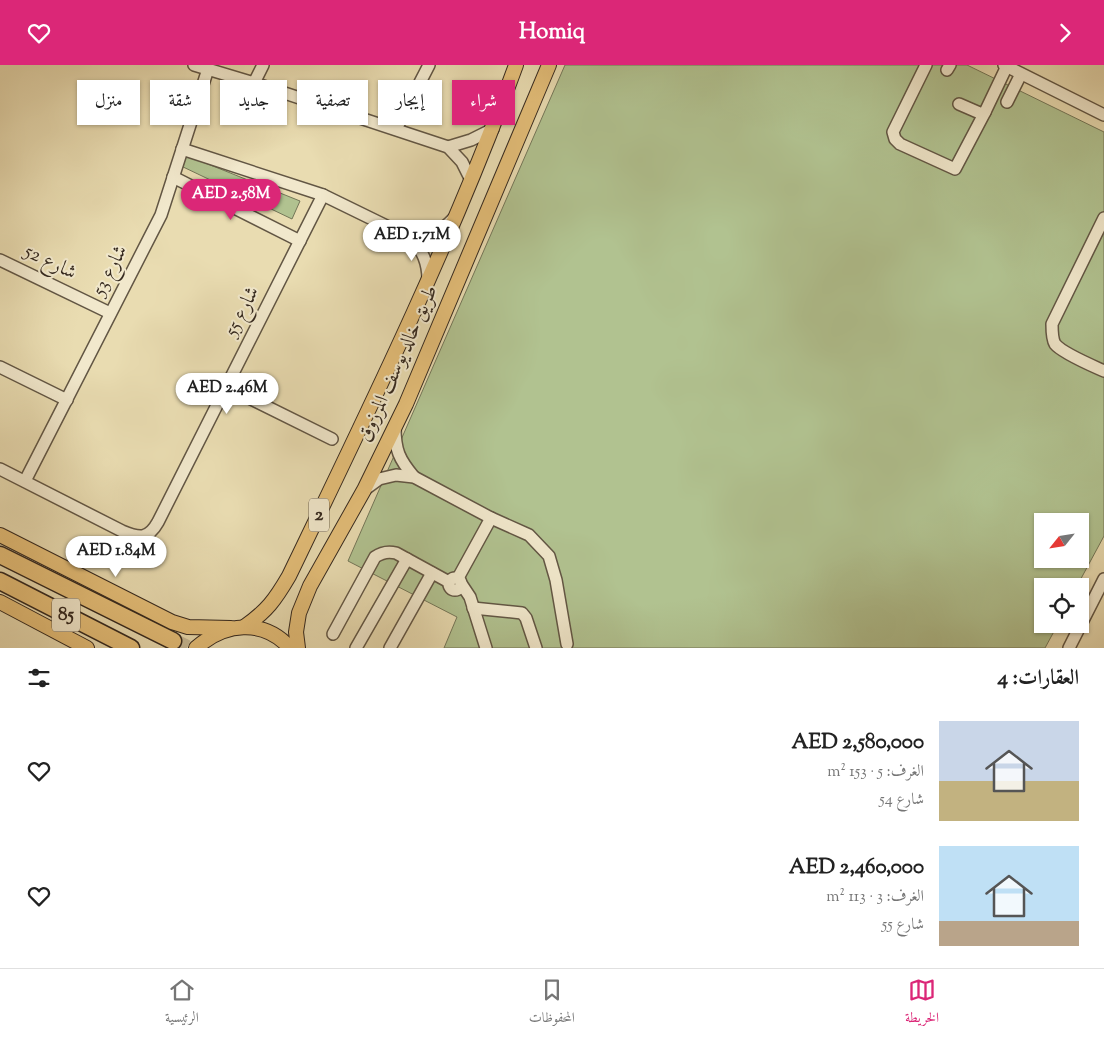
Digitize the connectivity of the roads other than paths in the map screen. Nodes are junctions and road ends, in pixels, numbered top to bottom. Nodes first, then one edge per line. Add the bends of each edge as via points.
1 (194, 65) edge
2 (263, 65) edge
3 (428, 65) edge
4 (516, 65) edge
5 (549, 65) edge
6 (926, 65) edge
7 (1005, 66) edge
8 (208, 69) junction
9 (1021, 74) junction
10 (244, 80) edge
11 (256, 80) edge
12 (287, 94) edge
13 (1007, 102) dead end
14 (959, 105) dead end
15 (985, 112) junction
16 (1104, 115) edge
17 (396, 129) junction
18 (493, 129) junction
19 (448, 147) junction
20 (182, 149) junction
21 (173, 177) junction
22 (471, 180) junction
23 (323, 195) junction
24 (454, 218) junction
25 (1104, 218) edge
26 (411, 238) junction
27 (300, 241) junction
28 (0, 260) edge
29 (428, 280) junction
30 (110, 313) junction
31 (0, 367) edge
32 (1104, 371) edge
33 (227, 387) junction
34 (67, 400) junction
35 (395, 427) junction
36 (332, 439) dead end
37 (0, 469) edge
38 (414, 477) junction
39 (25, 481) junction
40 (364, 490) junction
41 (491, 518) junction
42 (0, 535) edge
43 (0, 555) edge
44 (407, 559) junction
45 (432, 573) junction
46 (1104, 579) edge
47 (0, 581) edge
48 (456, 582) junction
49 (0, 602) edge
50 (473, 609) junction
51 (238, 627) junction
52 (334, 634) dead end
53 (173, 641) tunnel mouth
54 (567, 644) dead end
55 (87, 648) edge
56 (131, 648) edge
57 (196, 648) edge
58 (290, 648) edge
59 (298, 648) edge
60 (356, 648) edge
61 (390, 648) edge
62 (486, 648) edge
63 (536, 648) edge
64 (1069, 648) edge

1 - 8 street
2 - 11 street
3 - 17 street
4 - 18 main road, طريق خالد يوسف المرزوق / 2
5 - 35 main road, طريق خالد يوسف المرزوق / 2
6 - 15 street via 893,132 900,144 956,169
7 - 9 street
7 - 15 street
8 - 10 street
8 - 20 street, شارع 53
9 - 13 street
9 - 16 street
12 - 17 street
14 - 15 street via 978,113
17 - 19 street
18 - 19 street
18 - 22 main road, طريق خالد يوسف المرزوق / 2
19 - 22 street via 462,162
20 - 21 street, شارع 53
20 - 23 street
21 - 27 street
21 - 30 street, شارع 53 via 161,215
22 - 24 main road, طريق خالد يوسف المرزوق / 2
23 - 26 street
23 - 27 street, شارع 55
24 - 26 street via 435,234
24 - 29 main road, طريق خالد يوسف المرزوق / 2
25 - 32 street via 1052,324 1055,343
26 - 29 street via 425,257
27 - 33 street, شارع 55
28 - 30 street, شارع 52
29 - 51 main road, طريق خالد يوسف المرزوق / 2 via 379,391 289,576 262,614
30 - 34 street, شارع 53
31 - 34 street
33 - 36 street
33 - 39 street, شارع 55 via 150,533 137,537 122,531
34 - 39 street, شارع 53
35 - 38 street via 398,454
35 - 40 main road, طريق خالد يوسف المرزوق / 2
37 - 39 street, شارع 55
38 - 40 street via 396,475 379,479
38 - 41 street
40 - 59 main road, طريق خالد يوسف المرزوق / 2 via 310,586 299,613
41 - 48 street
41 - 54 street via 529,535 549,556
42 - 51 main road via 172,622 188,627
43 - 53 highway, 85
44 - 45 street
44 - 52 street via 391,552 375,557
44 - 60 street
45 - 48 street
45 - 61 street
46 - 64 street
47 - 56 highway, 85
48 - 50 street via 469,594
49 - 55 main road
50 - 62 street
50 - 63 street via 522,613
51 - 57 main road, 2 via 212,635
51 - 58 main road via 261,629

